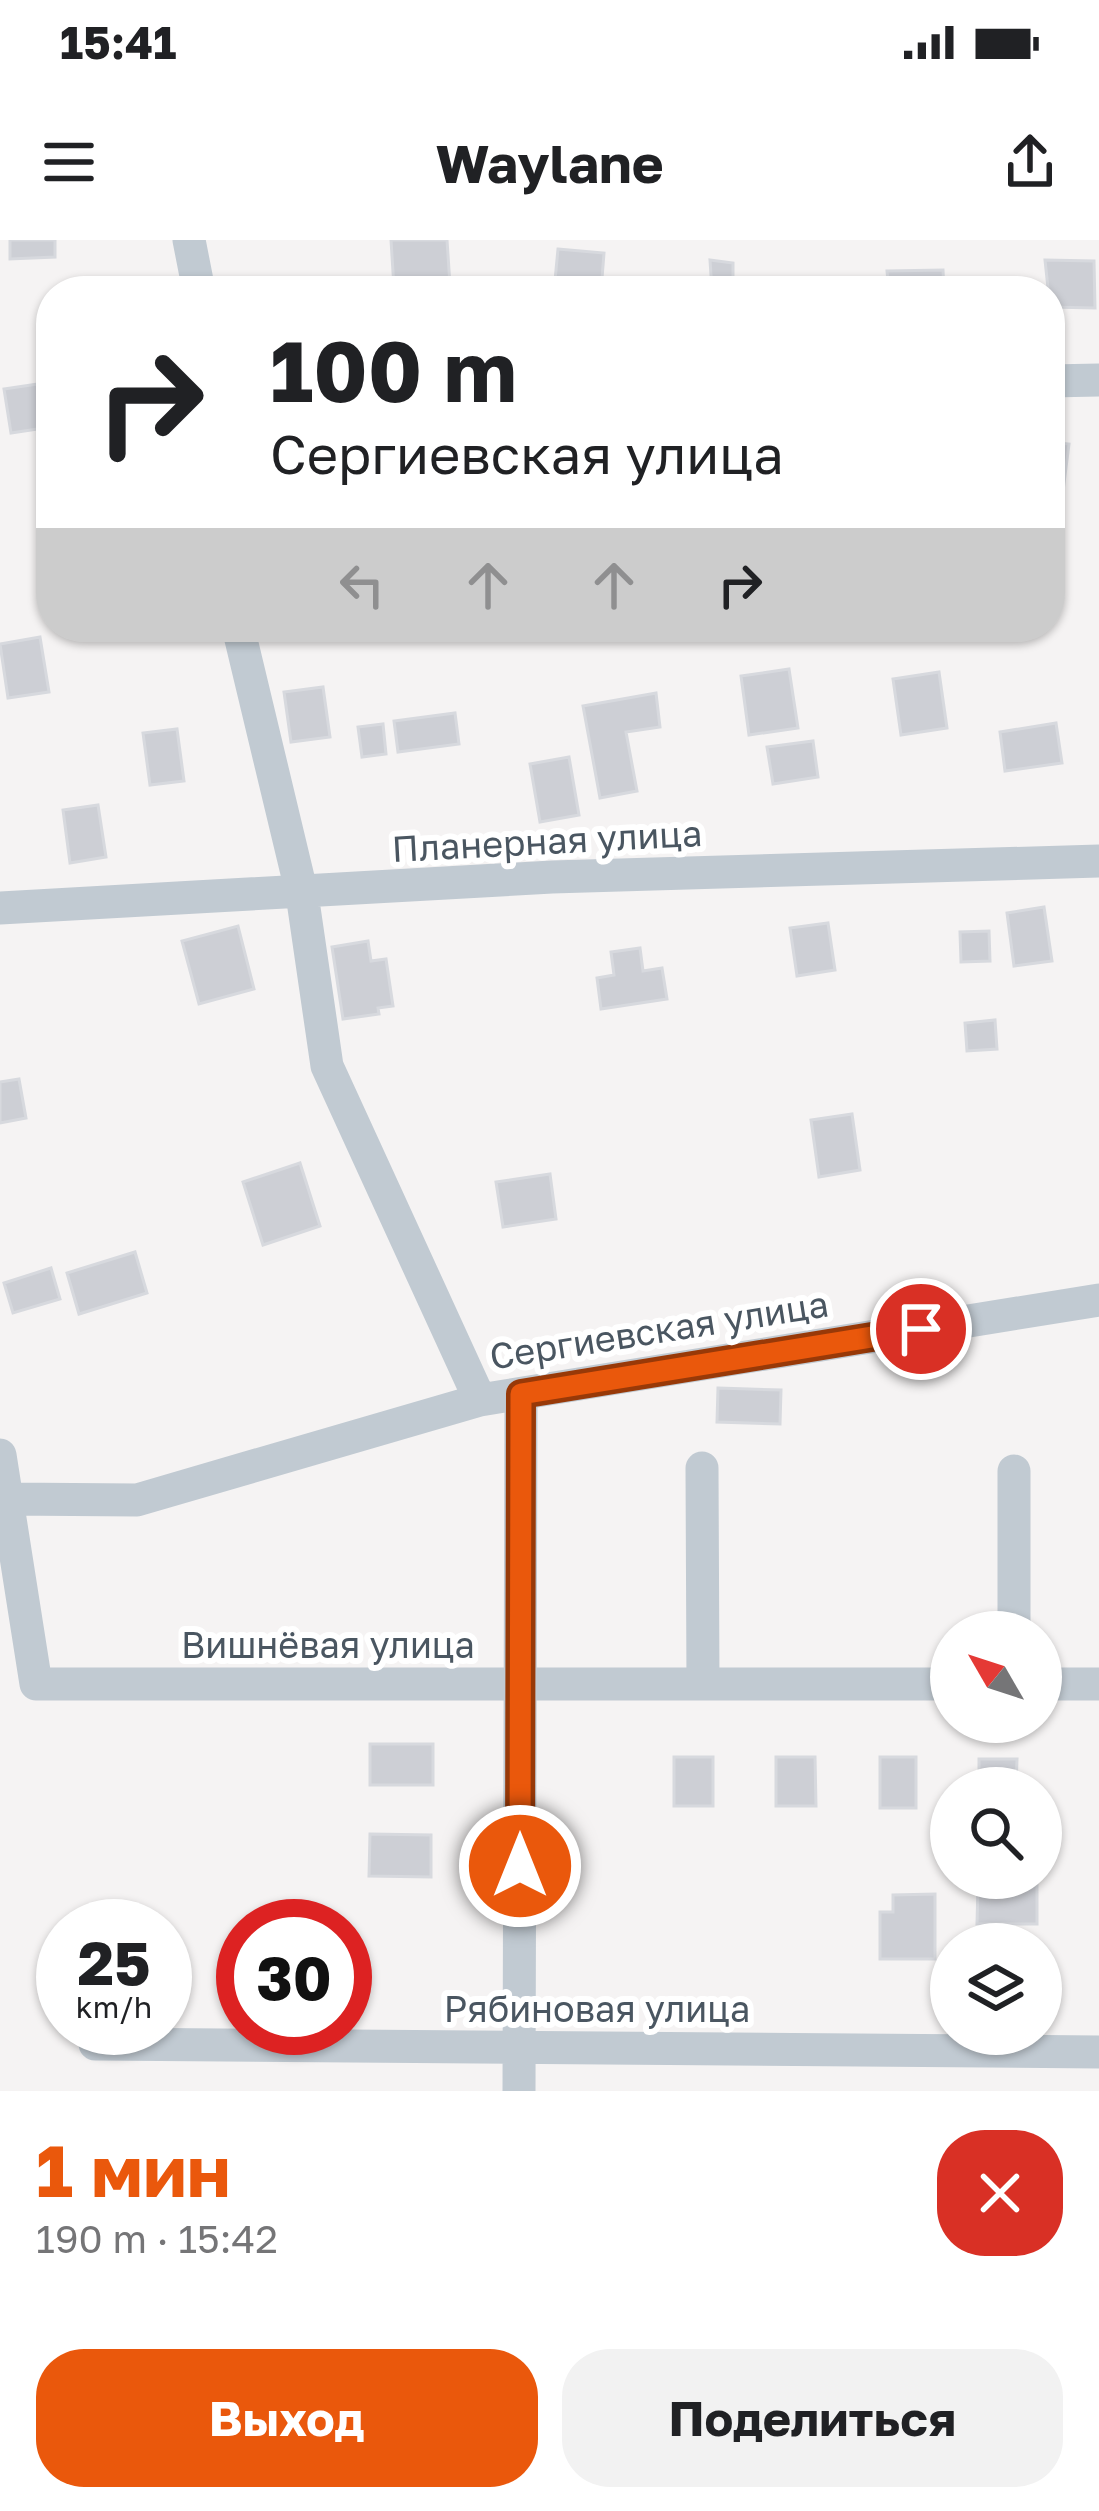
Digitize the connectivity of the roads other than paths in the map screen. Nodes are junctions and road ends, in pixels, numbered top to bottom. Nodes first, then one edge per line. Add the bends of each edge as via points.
1 (189, 240) edge
2 (197, 276) edge
3 (1099, 380) edge
4 (1065, 381) edge
5 (242, 642) edge
6 (1099, 861) edge
7 (302, 894) junction
8 (0, 908) edge
9 (1099, 1300) edge
10 (480, 1400) junction
11 (522, 1403) junction
12 (0, 1455) edge
13 (702, 1468) dead end
14 (1014, 1471) dead end
15 (8, 1499) junction
16 (1014, 1611) edge
17 (520, 1684) junction
18 (703, 1684) junction
19 (930, 1684) edge
20 (1062, 1684) edge
21 (1099, 1684) edge
22 (192, 2045) edge
23 (519, 2048) junction
24 (1099, 2052) edge
25 (519, 2091) edge

1 - 2 street
3 - 4 street
5 - 7 street, Сергиевская улица
6 - 7 street, Планерная улица via 552,877
7 - 8 street, Планерная улица
7 - 10 street, Сергиевская улица via 327,1066
9 - 11 street, Сергиевская улица
10 - 11 street, Сергиевская улица
10 - 15 street via 136,1500
11 - 17 street
12 - 15 street
13 - 18 street
14 - 16 street
15 - 17 street, Вишнёвая улица via 36,1684
17 - 18 street, Вишнёвая улица
17 - 23 street
18 - 19 street, Вишнёвая улица
20 - 21 street
22 - 23 street, Рябиновая улица
23 - 24 street, Рябиновая улица
23 - 25 street

